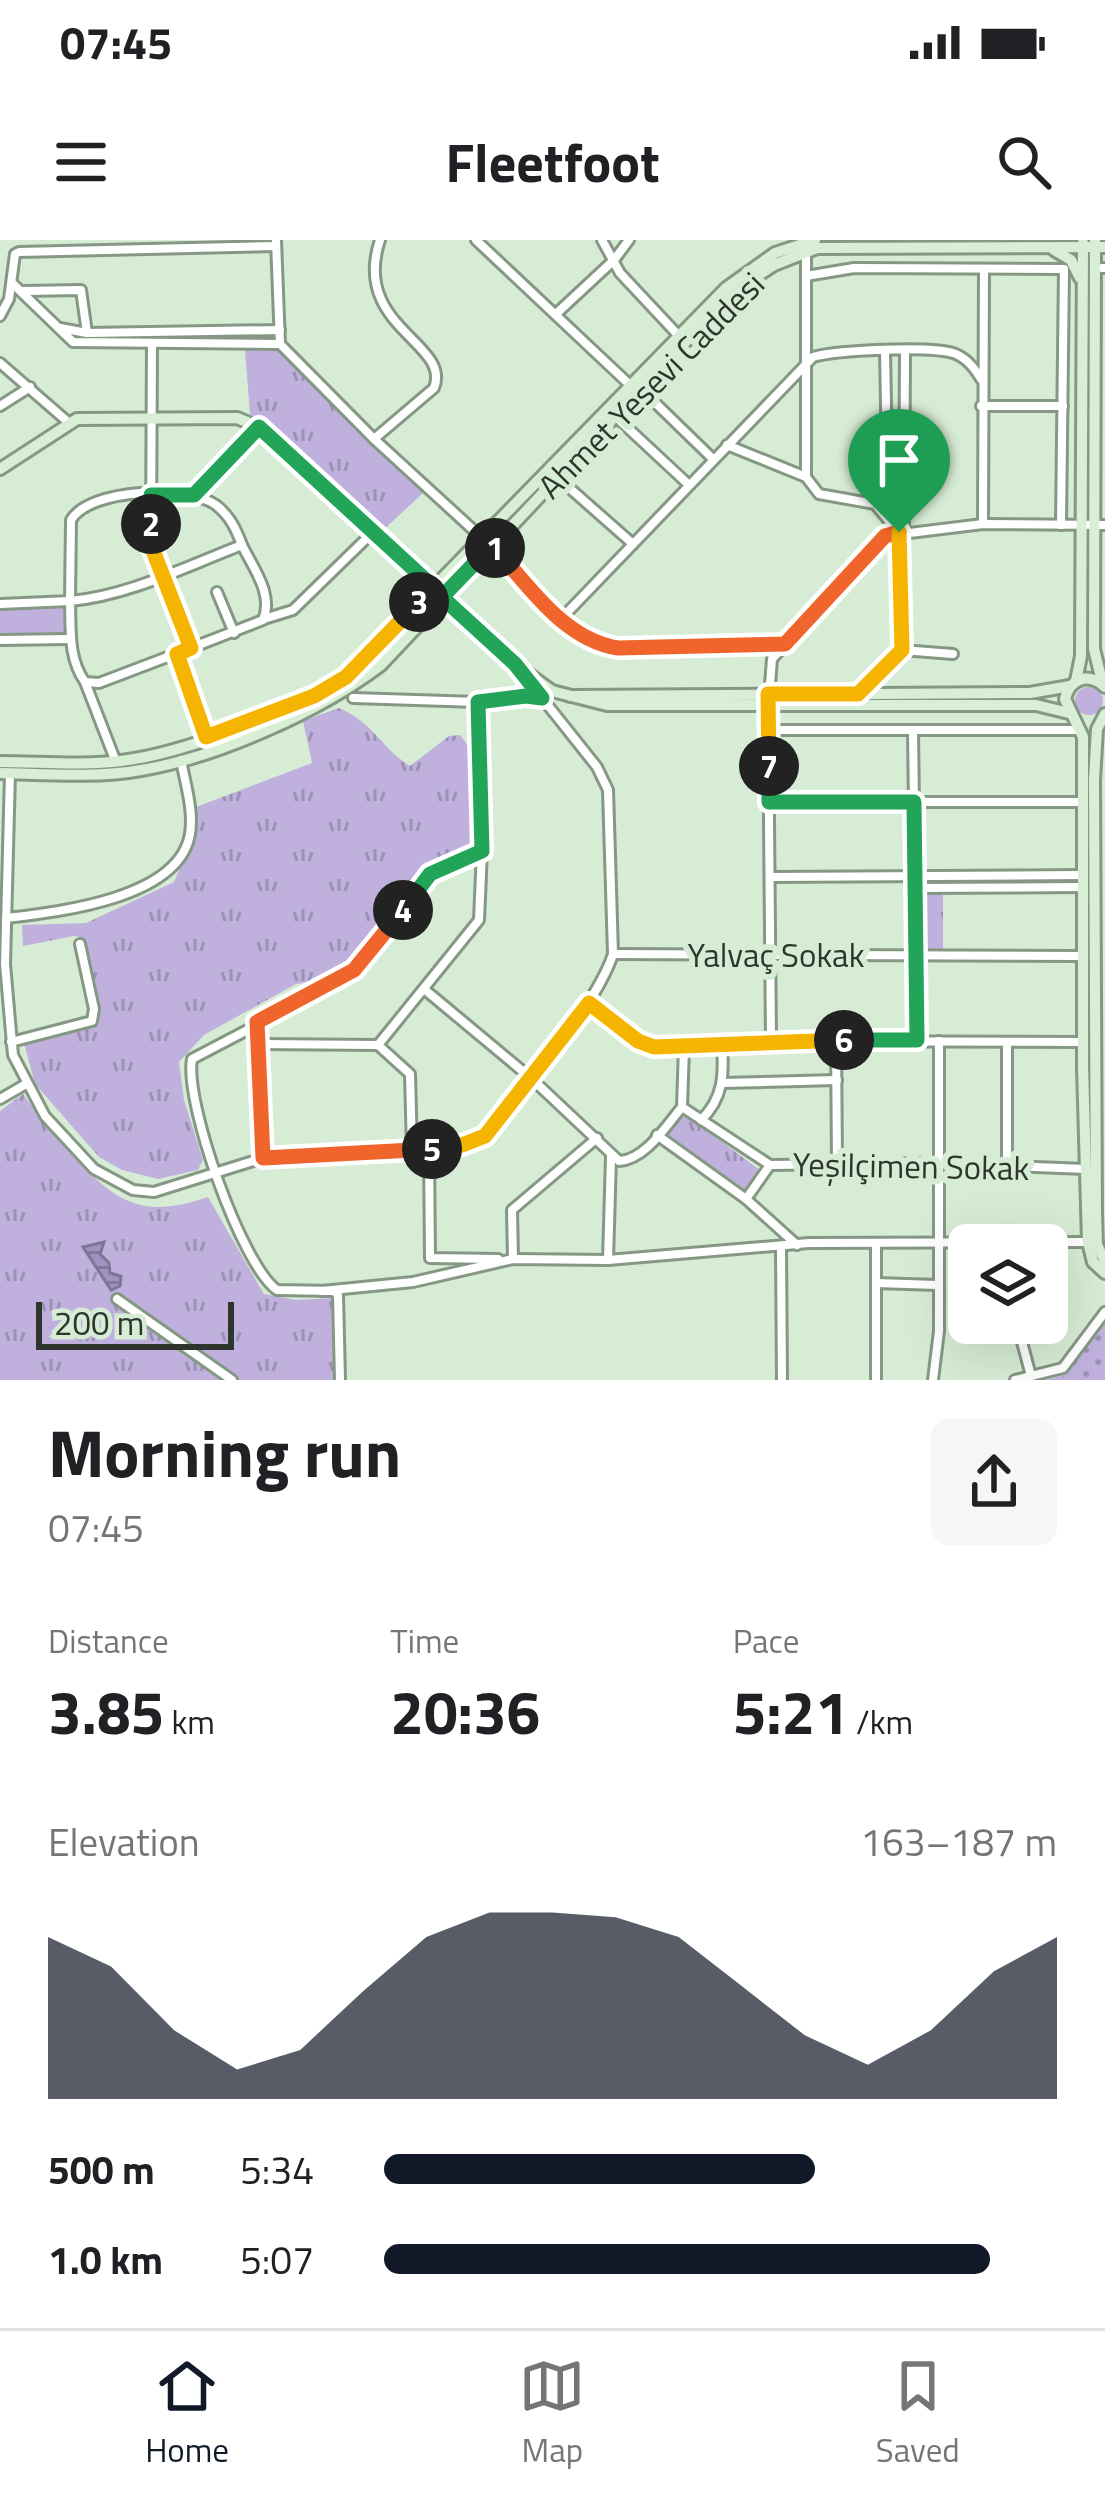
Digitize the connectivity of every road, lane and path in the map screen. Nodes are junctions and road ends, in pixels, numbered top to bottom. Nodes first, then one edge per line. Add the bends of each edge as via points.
1 (380, 240) edge
2 (476, 240) edge
3 (602, 240) edge
4 (629, 240) edge
5 (815, 240) edge
6 (276, 243) edge
7 (1092, 244) edge
8 (775, 246) edge
9 (1045, 247) junction
10 (806, 252) junction
11 (614, 260) junction
12 (0, 263) edge
13 (14, 263) junction
14 (1104, 266) edge
15 (984, 269) junction
16 (806, 276) junction
17 (11, 282) junction
18 (22, 291) junction
19 (1083, 292) junction
20 (1095, 303) junction
21 (1064, 311) junction
22 (1083, 311) junction
23 (557, 313) junction
24 (0, 316) edge
25 (57, 328) junction
26 (280, 329) junction
27 (87, 333) junction
28 (678, 335) junction
29 (152, 343) junction
30 (280, 344) junction
31 (886, 351) junction
32 (904, 351) junction
33 (1100, 360) edge
34 (806, 362) junction
35 (0, 363) edge
36 (981, 379) junction
37 (30, 387) junction
38 (636, 387) junction
39 (0, 406) edge
40 (981, 406) junction
41 (1063, 406) junction
42 (616, 416) junction
43 (151, 418) junction
44 (68, 422) junction
45 (259, 427) junction
46 (374, 439) junction
47 (727, 445) junction
48 (713, 459) junction
49 (0, 469) edge
50 (556, 476) junction
51 (806, 477) junction
52 (689, 485) junction
53 (151, 495) junction
54 (194, 495) junction
55 (889, 517) junction
56 (983, 524) junction
57 (1060, 525) junction
58 (1094, 525) edge
59 (902, 532) junction
60 (372, 533) junction
61 (486, 541) junction
62 (633, 544) junction
63 (242, 545) junction
64 (164, 575) junction
65 (432, 588) junction
66 (217, 592) dead end
67 (443, 596) junction
68 (70, 602) junction
69 (0, 604) edge
70 (1099, 610) edge
71 (561, 619) junction
72 (263, 620) junction
73 (233, 633) junction
74 (71, 639) junction
75 (0, 640) edge
76 (785, 644) junction
77 (191, 648) junction
78 (902, 650) junction
79 (177, 654) junction
80 (953, 654) dead end
81 (515, 664) junction
82 (85, 682) junction
83 (1073, 684) junction
84 (1104, 686) edge
85 (858, 694) junction
86 (353, 698) dead end
87 (542, 698) junction
88 (768, 700) junction
89 (478, 702) junction
90 (1103, 715) edge
91 (1075, 720) junction
92 (769, 730) junction
93 (913, 730) junction
94 (206, 737) junction
95 (181, 760) junction
96 (116, 761) junction
97 (0, 762) edge
98 (5, 773) edge
99 (769, 802) junction
100 (914, 802) junction
101 (1083, 802) junction
102 (482, 851) junction
103 (915, 876) junction
104 (770, 878) junction
105 (1083, 881) junction
106 (915, 888) junction
107 (6, 918) junction
108 (80, 944) dead end
109 (613, 954) junction
110 (770, 955) junction
111 (916, 955) junction
112 (1083, 956) junction
113 (3, 968) edge
114 (424, 989) junction
115 (589, 1003) junction
116 (257, 1022) junction
117 (771, 1040) junction
118 (836, 1040) junction
119 (917, 1040) junction
120 (939, 1041) junction
121 (10, 1042) junction
122 (1007, 1042) junction
123 (1083, 1042) junction
124 (722, 1043) junction
125 (258, 1045) junction
126 (378, 1045) junction
127 (684, 1047) junction
128 (532, 1079) junction
129 (837, 1080) junction
130 (722, 1083) junction
131 (26, 1084) junction
132 (0, 1100) edge
133 (682, 1107) junction
134 (701, 1120) junction
135 (657, 1135) junction
136 (597, 1138) junction
137 (429, 1150) junction
138 (412, 1151) junction
139 (611, 1157) junction
140 (263, 1158) junction
141 (837, 1162) junction
142 (938, 1163) junction
143 (770, 1165) junction
144 (1006, 1166) junction
145 (1086, 1169) junction
146 (214, 1175) junction
147 (746, 1199) junction
148 (937, 1242) junction
149 (948, 1242) edge
150 (1088, 1242) junction
151 (876, 1243) junction
152 (1068, 1243) edge
153 (797, 1245) junction
154 (781, 1248) junction
155 (513, 1259) junction
156 (608, 1260) junction
157 (1105, 1261) edge
158 (1105, 1273) edge
159 (875, 1282) junction
160 (937, 1285) junction
161 (322, 1291) junction
162 (118, 1299) dead end
163 (1105, 1312) edge
164 (1023, 1344) edge
165 (1031, 1376) junction
166 (232, 1380) edge
167 (340, 1380) edge
168 (782, 1380) edge
169 (875, 1380) edge
170 (933, 1380) edge
171 (1015, 1380) edge

1 - 46 street via 378,298 438,377
2 - 23 street
3 - 11 street
4 - 11 street
5 - 8 street, Ahmet Yesevi Caddesi
6 - 13 street via 19,251
6 - 26 street
7 - 9 street, Ahmet Yesevi Caddesi
7 - 19 street
7 - 20 street
8 - 28 street, Ahmet Yesevi Caddesi
9 - 10 street, Ahmet Yesevi Caddesi
9 - 19 street via 1071,260
10 - 16 street
10 - 38 street, Ahmet Yesevi Caddesi via 739,289
11 - 23 street
11 - 28 street
12 - 13 street
13 - 17 street
14 - 20 street
15 - 16 street via 854,268
15 - 21 street via 1064,269
15 - 36 street
16 - 34 street
17 - 18 street
17 - 24 street
18 - 25 street
18 - 27 street via 81,290
19 - 22 street
20 - 33 street
21 - 22 street
21 - 41 street
22 - 58 street
23 - 38 street
25 - 27 street
25 - 29 street via 73,341
26 - 27 street
26 - 30 street
28 - 38 street, Ahmet Yesevi Caddesi
29 - 30 street
29 - 43 street
30 - 46 street
31 - 32 street
31 - 34 street
31 - 55 street
32 - 36 street via 954,353
32 - 59 street
33 - 58 street
34 - 47 street
34 - 51 street
35 - 37 street
36 - 40 street
37 - 39 street
37 - 44 street
38 - 42 street, Ahmet Yesevi Caddesi
38 - 48 street
38 - 61 street, Ahmet Yesevi Caddesi
40 - 41 street
40 - 56 street
41 - 57 street
42 - 50 street, Ahmet Yesevi Caddesi
42 - 52 street
43 - 44 street
43 - 45 street via 227,417
43 - 53 street
44 - 49 street
45 - 54 street
45 - 60 street
46 - 61 street
47 - 48 street
47 - 51 street
48 - 52 street
50 - 61 street, Ahmet Yesevi Caddesi
50 - 62 street
51 - 55 street via 818,494 875,504
52 - 62 street
53 - 54 street
53 - 64 street via 152,548
53 - 68 street via 108,494 76,511
54 - 63 street via 235,524
55 - 59 street
56 - 57 street
56 - 59 street
57 - 58 street
58 - 70 street
58 - 83 street
59 - 76 street via 885,536
59 - 78 street
60 - 65 street
60 - 72 street via 293,610
61 - 65 street, Ahmet Yesevi Caddesi
61 - 67 street, Ahmet Yesevi Caddesi
61 - 71 street
62 - 71 street
63 - 64 street
63 - 72 street via 267,596
64 - 68 street
64 - 77 street
65 - 67 street
65 - 94 street, Ahmet Yesevi Caddesi via 346,677
66 - 73 street
67 - 81 street
67 - 95 street, Ahmet Yesevi Caddesi via 380,665 336,698
68 - 69 street
68 - 74 street
70 - 84 street via 1094,656
71 - 76 street via 583,639 618,648
72 - 73 street
73 - 77 street
74 - 75 street
74 - 82 street
76 - 88 street via 772,659
77 - 79 street
78 - 80 street
78 - 85 street
79 - 82 street
79 - 94 street
81 - 87 street
81 - 88 street via 545,688 598,704
82 - 96 street
83 - 84 street via 1090,678
83 - 85 street via 1030,693
83 - 91 street via 1065,699
85 - 88 street
86 - 89 street
87 - 89 street
87 - 109 street via 608,790
88 - 91 street via 1036,705
88 - 92 street
89 - 102 street
90 - 91 street
90 - 157 street via 1094,780 1097,1245
91 - 93 street
91 - 101 street
92 - 93 street
92 - 99 street
93 - 100 street
94 - 96 street, Ahmet Yesevi Caddesi
95 - 98 street, Ahmet Yesevi Caddesi via 139,771
95 - 107 street via 190,837 160,878 80,909
96 - 97 street, Ahmet Yesevi Caddesi
98 - 107 street
99 - 100 street
99 - 104 street
100 - 101 street
100 - 103 street
101 - 105 street
102 - 114 street via 479,920
102 - 116 street via 430,874 354,970
103 - 104 street
103 - 105 street
103 - 106 street
104 - 110 street
105 - 106 street
105 - 112 street
106 - 111 street
107 - 113 street
108 - 121 street via 94,1018
109 - 110 street, Yalvaç Sokak
109 - 115 street
110 - 111 street, Yalvaç Sokak
110 - 117 street
111 - 112 street, Yalvaç Sokak
111 - 119 street
112 - 123 street
113 - 121 street
114 - 126 street
114 - 128 street
115 - 127 street via 645,1045
115 - 128 street
116 - 125 street
116 - 146 street via 192,1060
117 - 118 street
117 - 124 street
118 - 119 street
118 - 129 street
119 - 120 street
120 - 122 street
120 - 142 street
121 - 131 street
122 - 123 street
122 - 144 street
123 - 145 street
124 - 127 street
124 - 130 street
125 - 126 street
125 - 140 street
126 - 138 street via 410,1074
127 - 133 street
128 - 136 street
128 - 137 street via 485,1136
129 - 130 street
129 - 141 street
130 - 134 street
131 - 132 street
131 - 146 street via 69,1144 110,1179 154,1192
133 - 134 street, Yeşilçimen Sokak
133 - 135 street
134 - 143 street, Yeşilçimen Sokak
135 - 139 street via 628,1162
135 - 147 street
136 - 139 street
136 - 155 street via 512,1210
137 - 138 street
137 - 155 street via 430,1258
138 - 140 street
139 - 156 street
140 - 146 street
141 - 142 street, Yeşilçimen Sokak
141 - 143 street, Yeşilçimen Sokak
142 - 144 street, Yeşilçimen Sokak
142 - 148 street
143 - 147 street
144 - 145 street, Yeşilçimen Sokak
145 - 150 street
146 - 161 street via 270,1287
147 - 153 street
148 - 149 street
148 - 151 street
148 - 160 street
150 - 152 street
150 - 158 street
151 - 153 street
151 - 159 street
153 - 154 street
154 - 156 street
154 - 168 street
155 - 156 street
155 - 161 street via 413,1282
159 - 160 street
159 - 169 street
160 - 170 street
161 - 167 street via 339,1300
162 - 166 street
163 - 165 street via 1063,1368
164 - 165 street
165 - 171 street

